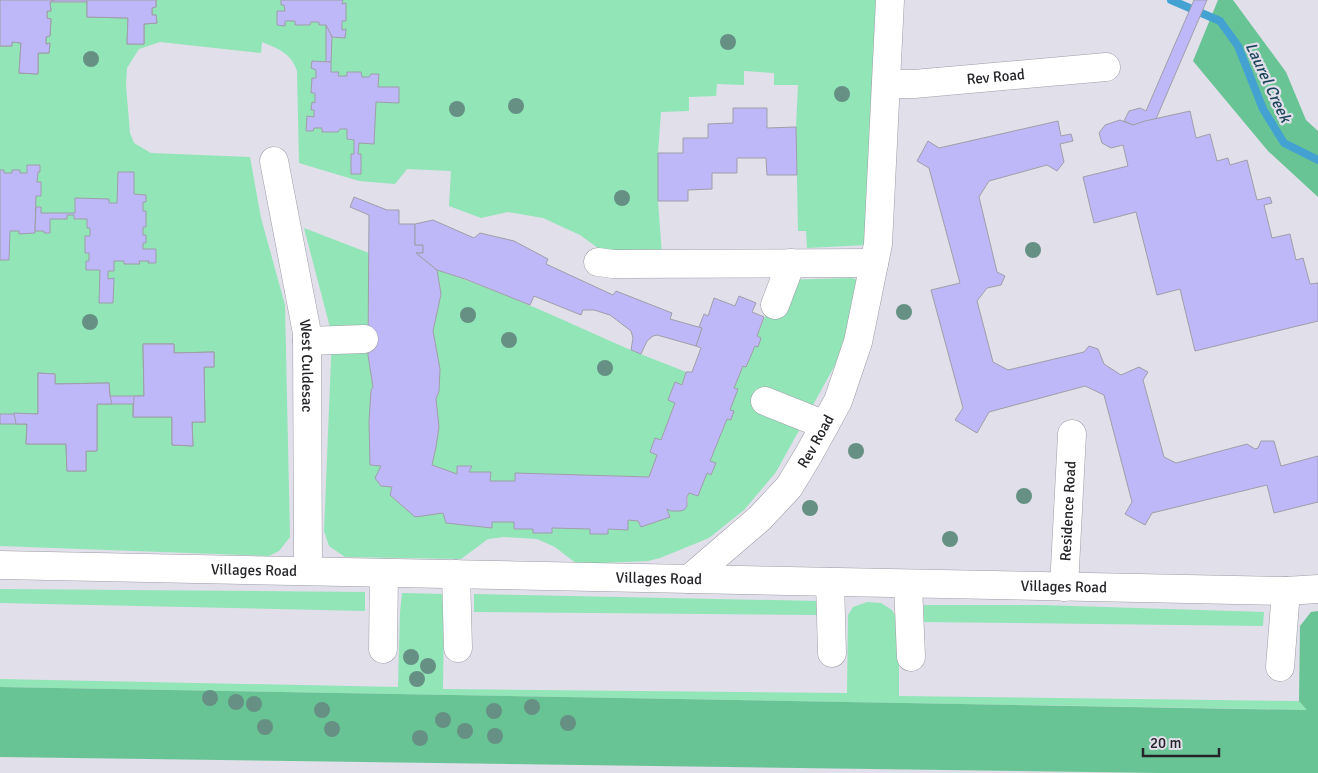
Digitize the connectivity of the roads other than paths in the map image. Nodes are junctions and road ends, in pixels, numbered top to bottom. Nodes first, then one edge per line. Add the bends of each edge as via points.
1 (890, 4) edge
2 (1106, 67) dead end
3 (886, 84) junction
4 (274, 162) dead end
5 (598, 262) dead end
6 (874, 263) junction
7 (791, 264) junction
8 (775, 305) dead end
9 (364, 339) dead end
10 (306, 341) junction
11 (765, 401) dead end
12 (825, 425) junction
13 (1072, 434) dead end
14 (0, 565) edge
15 (308, 571) junction
16 (384, 573) junction
17 (456, 574) junction
18 (689, 579) junction
19 (830, 582) junction
20 (908, 584) junction
21 (1064, 587) junction
22 (1318, 589) edge
23 (1286, 591) junction
24 (384, 648) dead end
25 (458, 648) dead end
26 (832, 653) dead end
27 (911, 656) dead end
28 (1280, 667) dead end

1 - 3 lane, Rev Road
2 - 3 lane, Rev Road
3 - 6 lane, Rev Road via 878,244
4 - 10 lane, West Culdesac
5 - 7 lane
6 - 7 lane
6 - 12 lane, Rev Road via 858,342 838,401
7 - 8 lane
9 - 10 lane
10 - 15 lane, West Culdesac
11 - 12 lane
12 - 18 lane, Rev Road via 789,487 760,518
13 - 21 lane, Residence Road
14 - 15 lane, Villages Road
15 - 16 lane, Villages Road
16 - 17 lane, Villages Road
16 - 24 lane
17 - 18 lane, Villages Road
17 - 25 lane
18 - 19 lane, Villages Road
19 - 20 lane, Villages Road
19 - 26 lane
20 - 21 lane, Villages Road
20 - 27 lane
21 - 23 lane, Villages Road
22 - 23 lane, Villages Road
23 - 28 lane

